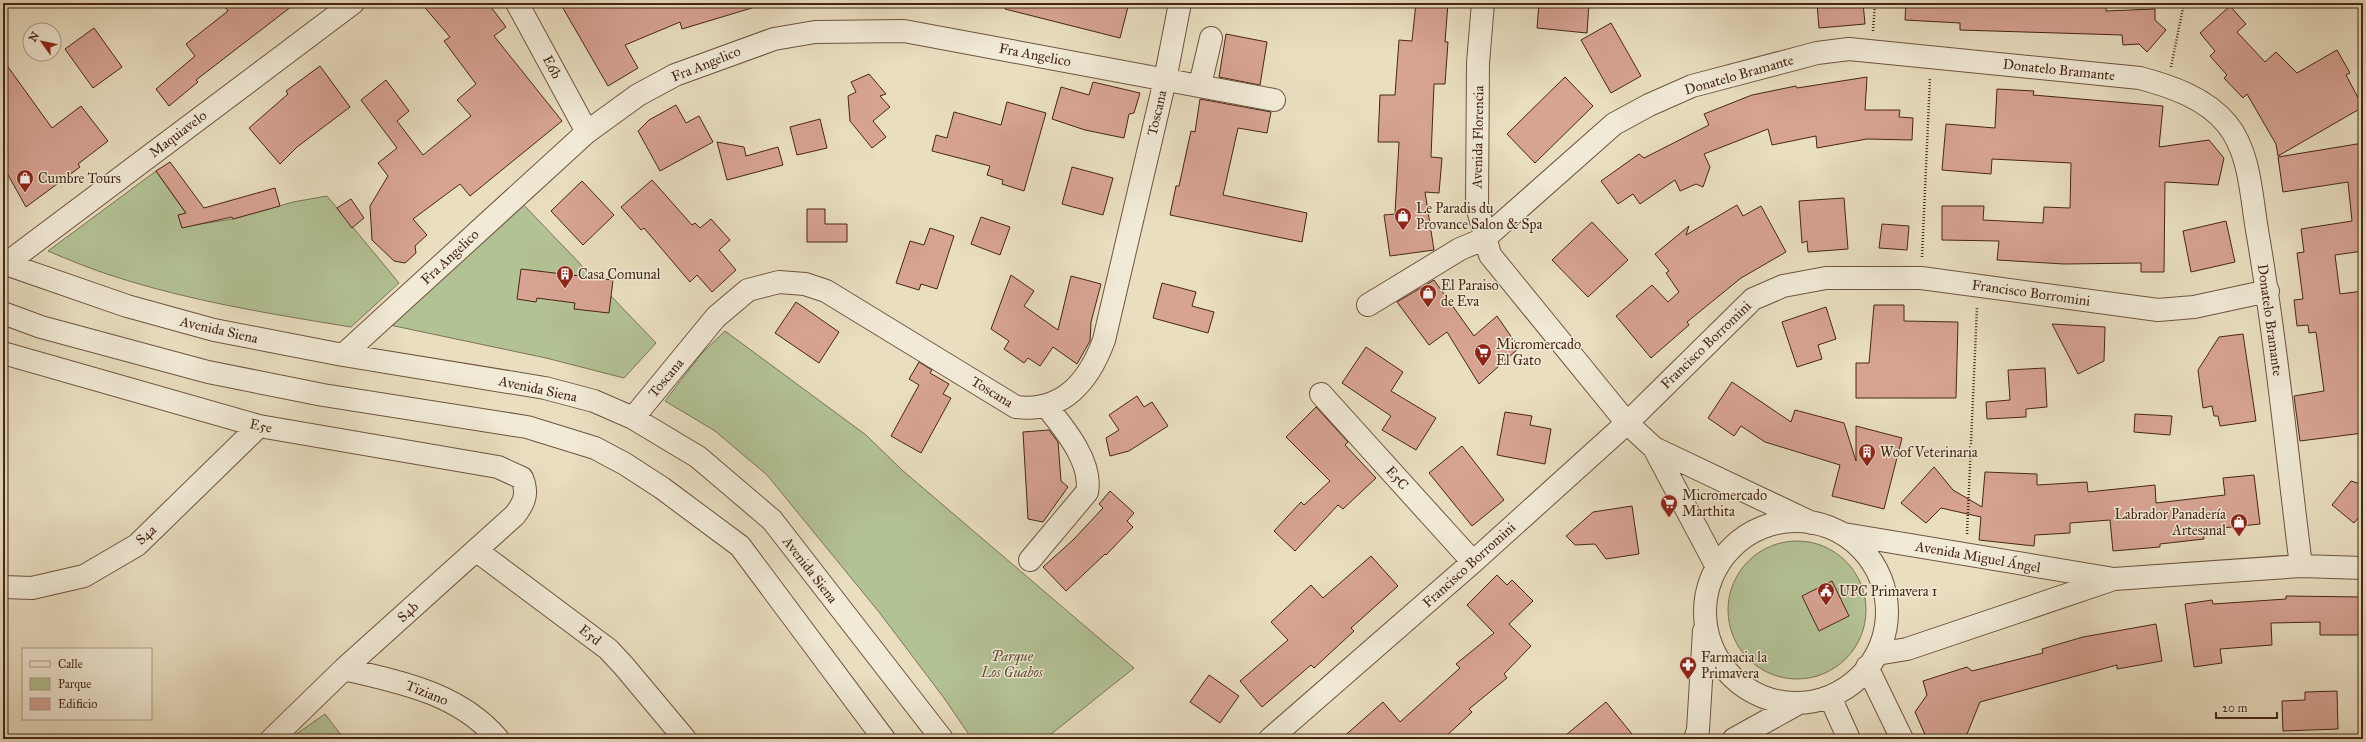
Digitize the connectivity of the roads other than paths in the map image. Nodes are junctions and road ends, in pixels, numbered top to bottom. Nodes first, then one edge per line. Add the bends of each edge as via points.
1 (353, 3) edge
2 (517, 3) edge
3 (1180, 3) edge
4 (1484, 3) edge
5 (1211, 38) dead end
6 (1165, 80) junction
7 (1200, 85) junction
8 (1274, 100) dead end
9 (587, 132) junction
10 (1484, 239) junction
11 (4, 265) edge
12 (2268, 291) junction
13 (1368, 305) dead end
14 (3, 313) edge
15 (3, 353) edge
16 (343, 355) junction
17 (1321, 394) dead end
18 (1047, 407) junction
19 (633, 418) junction
20 (1626, 423) junction
21 (259, 426) junction
22 (1654, 448) junction
23 (522, 478) joint
24 (1812, 522) junction
25 (1843, 534) junction
26 (477, 551) junction
27 (1030, 560) dead end
28 (1474, 562) junction
29 (2301, 566) junction
30 (1717, 567) junction
31 (2363, 568) edge
32 (2114, 579) junction
33 (3, 587) edge
34 (1705, 620) junction
35 (1872, 660) junction
36 (344, 669) junction
37 (1830, 697) junction
38 (1799, 703) junction
39 (272, 739) edge
40 (498, 739) edge
41 (685, 739) edge
42 (884, 739) edge
43 (942, 739) edge
44 (1270, 739) edge
45 (1694, 739) edge
46 (1734, 739) edge
47 (1849, 739) edge
48 (1902, 739) edge

1 - 11 street, Maquiavelo
2 - 9 street, E6b
3 - 6 street, Toscana
4 - 10 street, Avenida Florencia via 1478,62 1477,206
5 - 7 street
6 - 7 street, Fra Angelico
6 - 9 street, Fra Angelico via 904,31 815,32 774,39 675,75 638,94
6 - 18 street, Toscana via 1104,340 1096,362 1083,380 1068,395
7 - 8 street, Fra Angelico
9 - 16 street, Fra Angelico
10 - 12 street, Donatelo Bramante via 1614,124 1649,105 1692,86 1817,53 1849,49 2140,78 2166,84 2199,101 2227,123 2243,151
10 - 13 street, Donatelo Bramante via 1460,249
10 - 20 street, Avenida Florencia via 1490,255 1502,271
11 - 16 street, Avenida Siena via 175,320
12 - 20 street, Francisco Borromini via 2194,307 2158,310 1921,278 1826,278 1783,286 1753,299
12 - 29 street, Donatelo Bramante
14 - 42 street via 41,327 208,372 323,395 527,427 595,448 662,488 740,546
15 - 21 street, E5e
16 - 19 street, Avenida Siena via 545,388 594,401
17 - 28 street, E5C
18 - 19 street, Toscana via 1016,407 826,290 805,284 779,282 748,290 716,317
18 - 27 street via 1067,432 1089,480 1087,492
19 - 43 street, Avenida Siena via 698,457 772,520
20 - 22 street, Avenida Florencia
20 - 28 street, Francisco Borromini
21 - 23 street, E5e via 486,464 514,472
21 - 33 street, S4a via 137,545 84,576 32,588
22 - 24 street, Avenida Florencia
22 - 30 street, Avenida Florencia
23 - 26 street, S4b via 526,488 526,498 522,506
24 - 25 street
24 - 30 street via 1784,522 1758,530 1735,545
25 - 32 street, Avenida Miguel Ángel
25 - 35 street via 1864,551 1879,574 1886,600 1886,628
26 - 36 street, S4b
26 - 41 street, E5d via 608,649
28 - 44 street, Francisco Borromini
29 - 31 street, Avenida Miguel Ángel
29 - 32 street, Avenida Miguel Ángel
30 - 34 street via 1707,593
32 - 35 street, Avenida Miguel Ángel
34 - 38 street via 1711,644 1719,661 1739,684 1761,696 1784,703
34 - 45 street via 1698,730
35 - 37 street via 1855,681
35 - 48 street
36 - 39 street, S4b
36 - 40 street, Tiziano via 401,682 439,696 467,711 486,725
37 - 38 street
37 - 47 street
38 - 46 street

